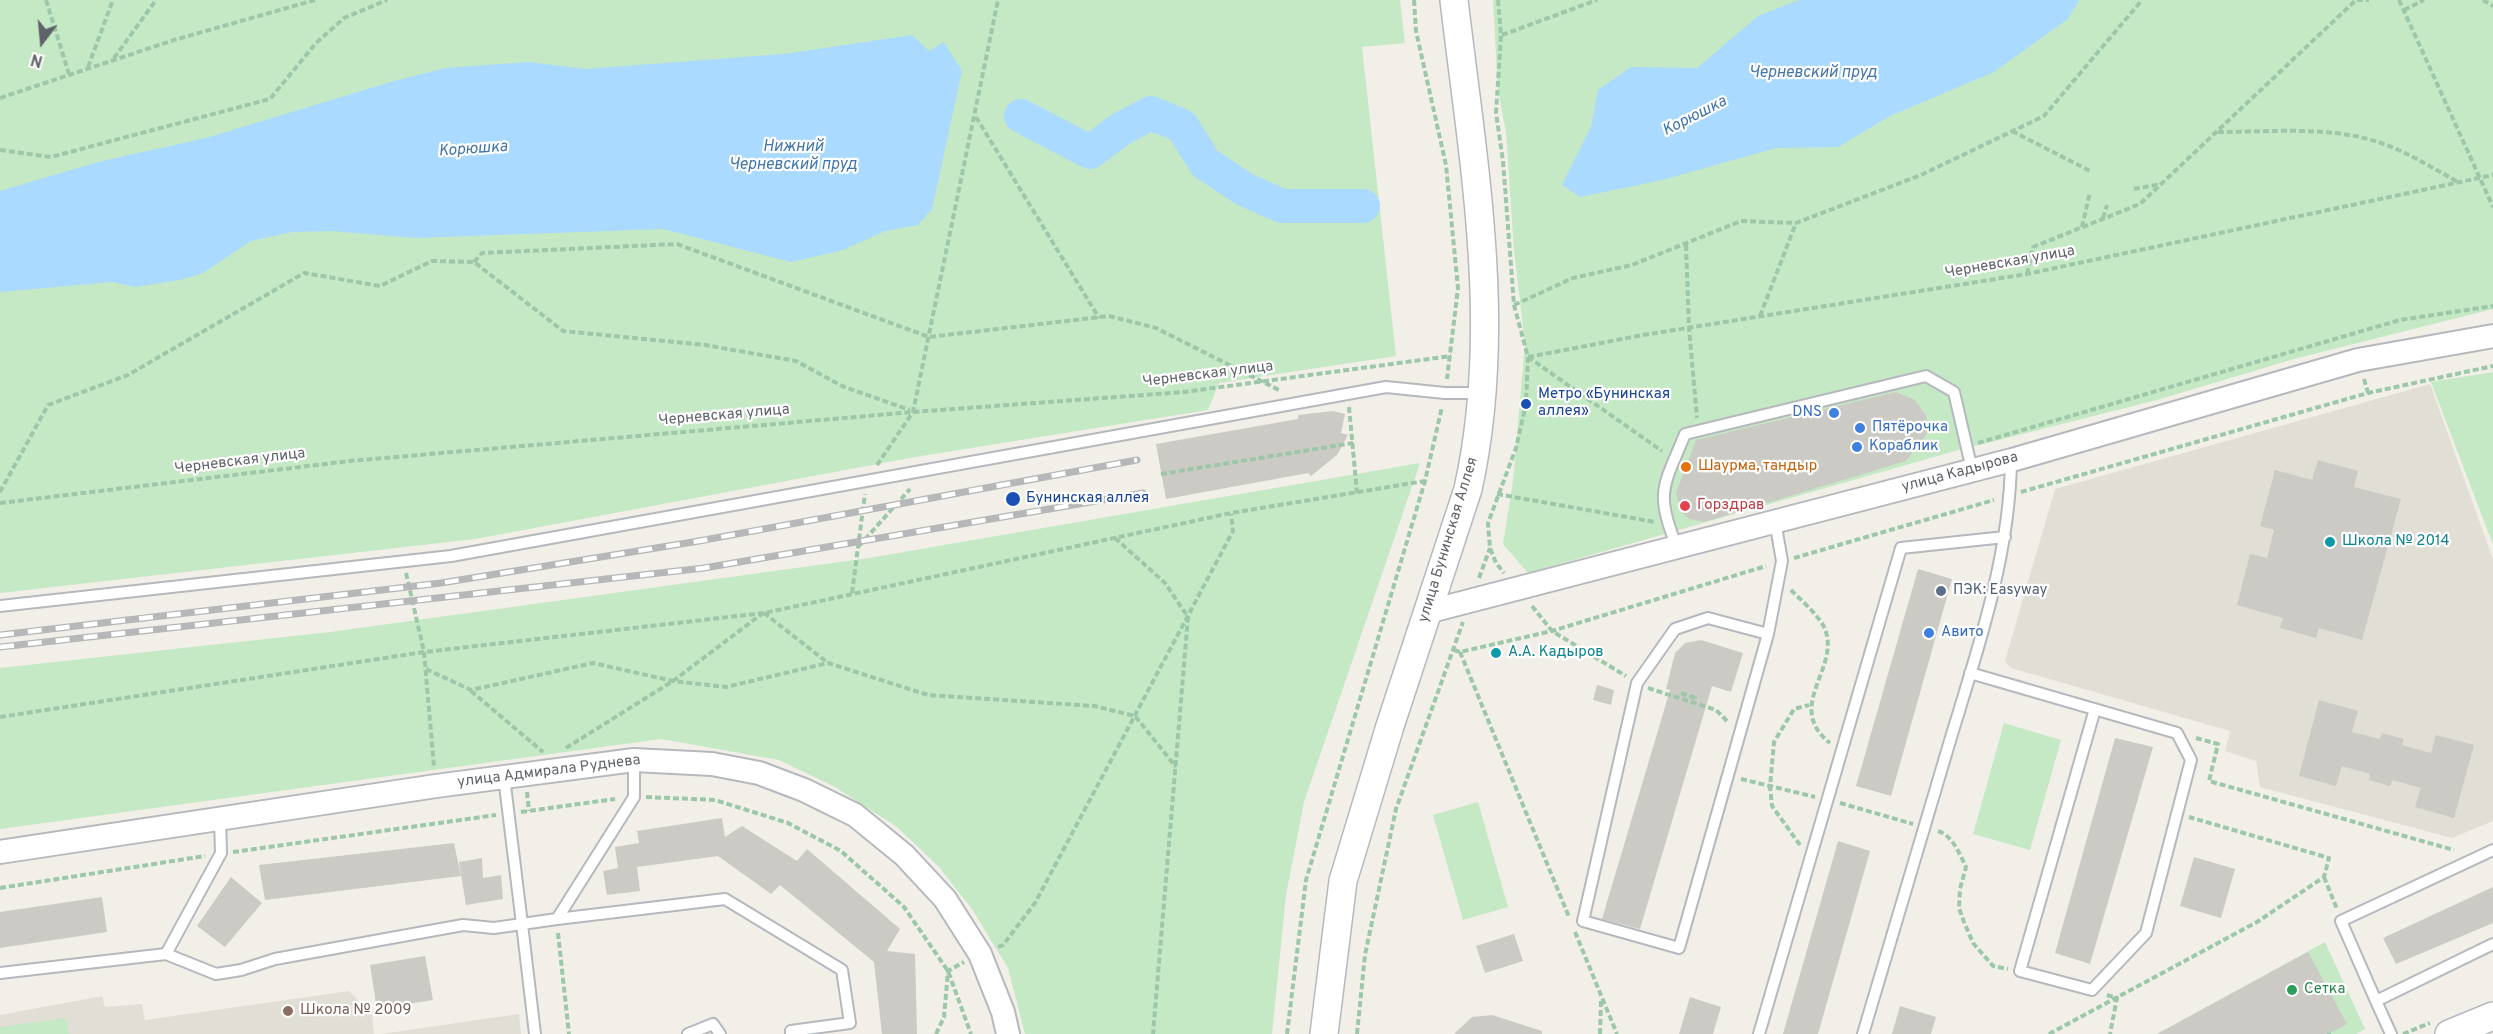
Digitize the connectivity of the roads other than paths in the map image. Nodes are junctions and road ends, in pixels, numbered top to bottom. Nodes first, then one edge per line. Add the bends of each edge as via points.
1 (1454, 0) edge
2 (2493, 336) edge
3 (1483, 393) junction
4 (2012, 460) junction
5 (1972, 470) junction
6 (1775, 521) junction
7 (2005, 537) junction
8 (1677, 547) junction
9 (0, 606) edge
10 (1427, 612) junction
11 (1768, 634) junction
12 (1970, 673) junction
13 (2095, 709) junction
14 (634, 760) junction
15 (514, 776) junction
16 (220, 818) junction
17 (2493, 850) edge
18 (0, 852) edge
19 (557, 919) junction
20 (522, 924) junction
21 (2493, 944) edge
22 (166, 954) junction
23 (0, 973) edge
24 (2376, 1001) junction
25 (2493, 1017) edge
26 (535, 1034) edge
27 (688, 1034) edge
28 (720, 1034) edge
29 (791, 1034) edge
30 (1008, 1034) edge
31 (1324, 1034) edge
32 (1759, 1034) edge
33 (1863, 1034) edge
34 (2391, 1034) edge
35 (2449, 1034) edge

1 - 3 street, улица Бунинская Аллея via 1485,287
2 - 4 street, улица Кадырова via 2358,360
3 - 9 lane via 1386,387 451,556
3 - 10 street, улица Бунинская Аллея via 1468,489
4 - 5 street, улица Кадырова
4 - 7 lane
5 - 6 street, улица Кадырова
5 - 8 lane via 1954,392 1926,376 1685,434 1662,490 1668,525
6 - 8 street, улица Кадырова
6 - 11 lane via 1782,561
7 - 12 lane
7 - 32 lane via 1901,548
8 - 10 street, улица Кадырова
10 - 31 street, улица Бунинская Аллея via 1343,881
11 - 11 lane via 1708,618 1675,628 1637,683 1583,921 1679,948
12 - 13 lane
12 - 33 lane
13 - 13 lane via 2177,733 2192,760 2146,933 2092,990 2020,971
14 - 15 street, улица Адмирала Руднева
14 - 19 lane via 634,796
14 - 30 street, улица Адмирала Руднева via 712,764 759,773 855,815 904,855 945,899 980,954
15 - 16 street, улица Адмирала Руднева
15 - 20 lane
16 - 18 street, улица Адмирала Руднева
16 - 22 lane via 220,854
17 - 24 lane via 2341,921
19 - 20 lane
19 - 29 lane via 725,898 842,970 850,1023
20 - 22 lane via 494,928 463,925 275,959 216,974
20 - 26 lane
21 - 24 lane
22 - 23 lane
24 - 34 lane
25 - 35 street
27 - 28 lane via 713,1024

